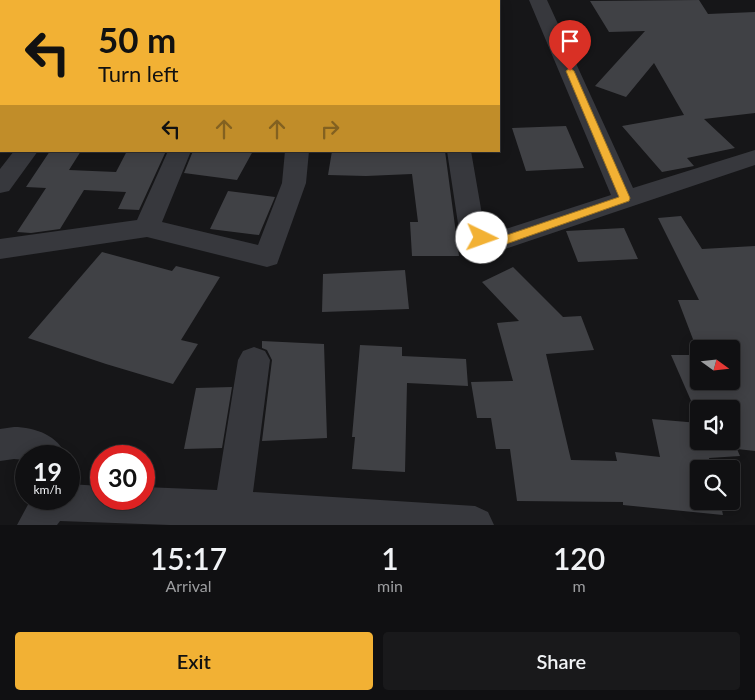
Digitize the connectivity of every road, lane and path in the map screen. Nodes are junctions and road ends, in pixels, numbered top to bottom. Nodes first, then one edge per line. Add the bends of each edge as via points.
1 (538, 0) edge
2 (26, 152) edge
3 (180, 152) edge
4 (297, 152) edge
5 (459, 152) edge
6 (755, 157) edge
7 (0, 185) edge
8 (625, 198) junction
9 (147, 228) junction
10 (0, 249) edge
11 (254, 360) dead end
12 (0, 445) edge
13 (31, 445) edge
14 (80, 509) edge
15 (232, 509) junction
16 (475, 525) edge

1 - 8 street
2 - 7 street
3 - 9 street
4 - 9 street via 294,182 267,257
5 - 8 street via 472,230 482,238 496,242
6 - 8 street
9 - 10 street
11 - 15 street
12 - 13 street
14 - 15 street
15 - 16 street

